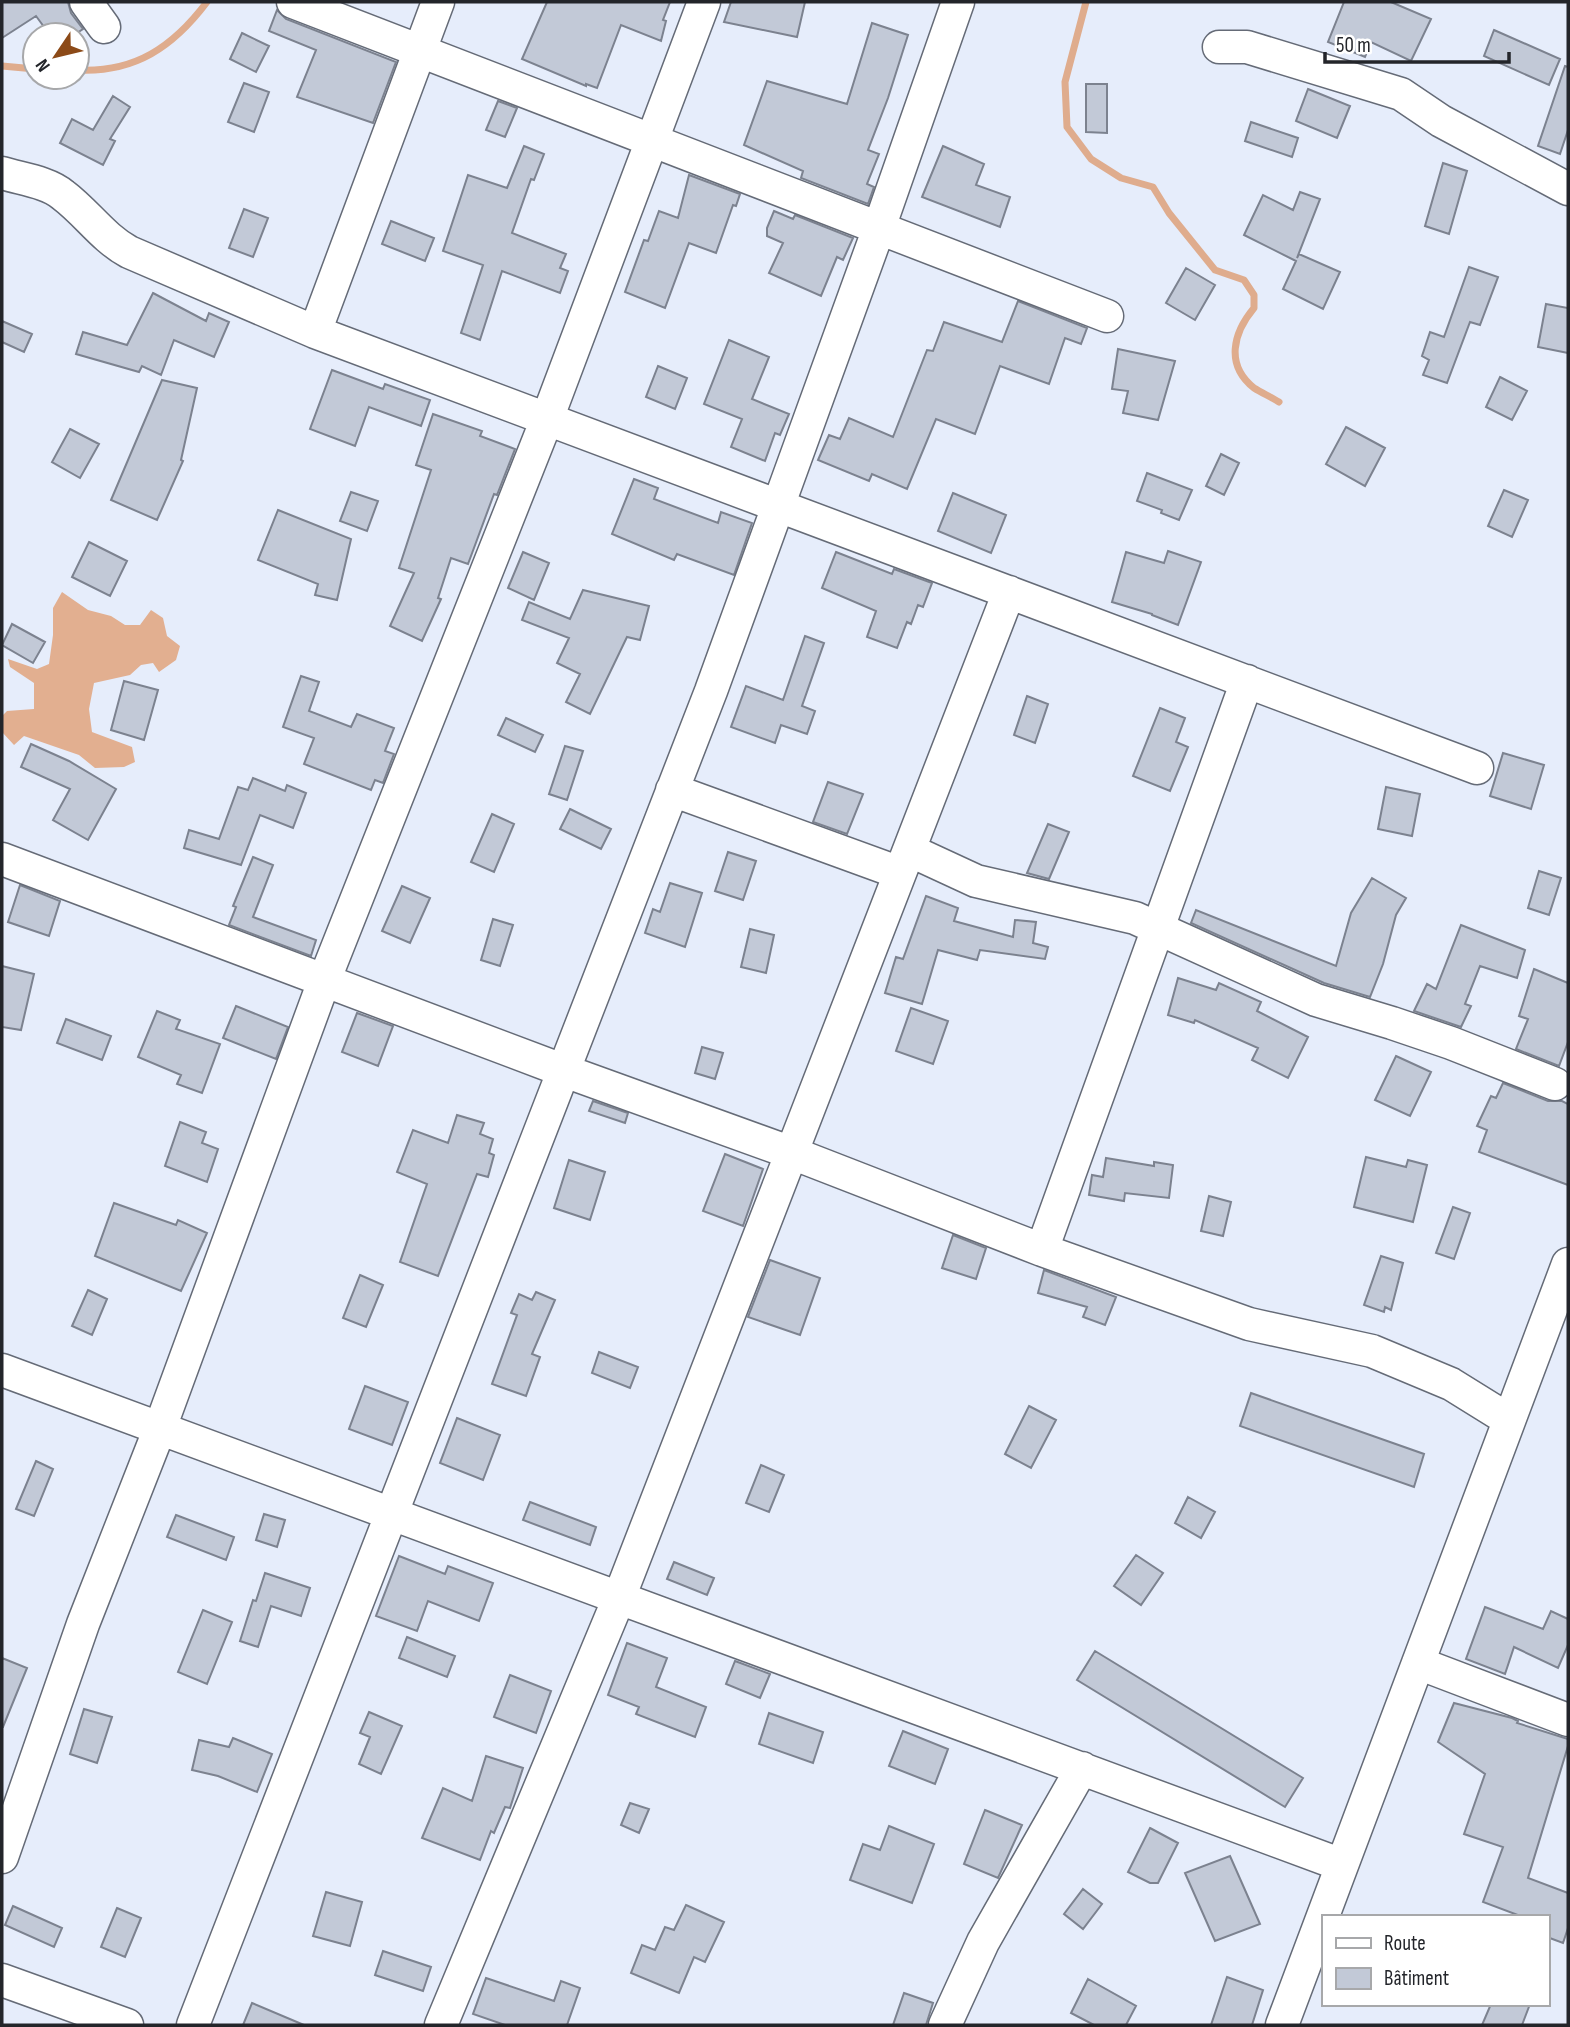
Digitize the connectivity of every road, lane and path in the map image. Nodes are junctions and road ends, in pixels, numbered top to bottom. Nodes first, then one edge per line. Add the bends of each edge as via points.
1 (86, 2) edge
2 (293, 2) edge
3 (438, 2) edge
4 (704, 2) edge
5 (958, 2) edge
6 (104, 27) dead end
7 (1219, 47) dead end
8 (420, 51) junction
9 (652, 140) junction
10 (2, 173) edge
11 (1568, 189) edge
12 (880, 228) junction
13 (1107, 316) dead end
14 (315, 332) junction
15 (547, 419) junction
16 (780, 506) junction
17 (1009, 592) junction
18 (1247, 681) junction
19 (1477, 768) dead end
20 (672, 790) junction
21 (2, 859) edge
22 (904, 862) junction
23 (1158, 928) junction
24 (324, 981) junction
25 (562, 1070) junction
26 (1555, 1084) dead end
27 (792, 1153) junction
28 (1042, 1250) junction
29 (1568, 1264) edge
30 (2, 1370) edge
31 (1509, 1420) junction
32 (160, 1428) junction
33 (390, 1513) junction
34 (619, 1598) junction
35 (1418, 1663) junction
36 (1568, 1720) edge
37 (1082, 1768) junction
38 (2, 1857) edge
39 (1342, 1865) junction
40 (1323, 1915) edge
41 (1322, 1918) edge
42 (2, 1980) edge
43 (127, 2025) edge
44 (193, 2025) edge
45 (441, 2025) edge
46 (945, 2025) edge
47 (1282, 2025) edge

1 - 6 street
2 - 8 street
3 - 8 street
4 - 9 street
5 - 12 street
7 - 11 street via 1247,47 1401,93 1441,121
8 - 9 street
8 - 14 street
9 - 12 street
9 - 15 street
10 - 14 street via 62,194 113,243 129,252
12 - 13 street
12 - 16 street
14 - 15 street
15 - 16 street
15 - 24 street
16 - 17 street
16 - 20 street
17 - 18 street
17 - 22 street
18 - 19 street
18 - 23 street
20 - 22 street
20 - 25 street
21 - 24 street
22 - 23 street via 1135,918
22 - 27 street
23 - 26 street via 1316,1000 1451,1043
23 - 28 street
24 - 25 street
24 - 32 street
25 - 27 street
25 - 33 street
27 - 28 street
27 - 34 street
28 - 31 street via 1249,1324 1372,1351 1451,1384
29 - 31 street
30 - 32 street
31 - 35 street
32 - 33 street
32 - 38 street via 83,1624
33 - 34 street
33 - 44 street
34 - 37 street
34 - 45 street
35 - 36 street
35 - 39 street
37 - 39 street
37 - 46 street via 983,1942
39 - 40 street
41 - 47 street
42 - 43 street

